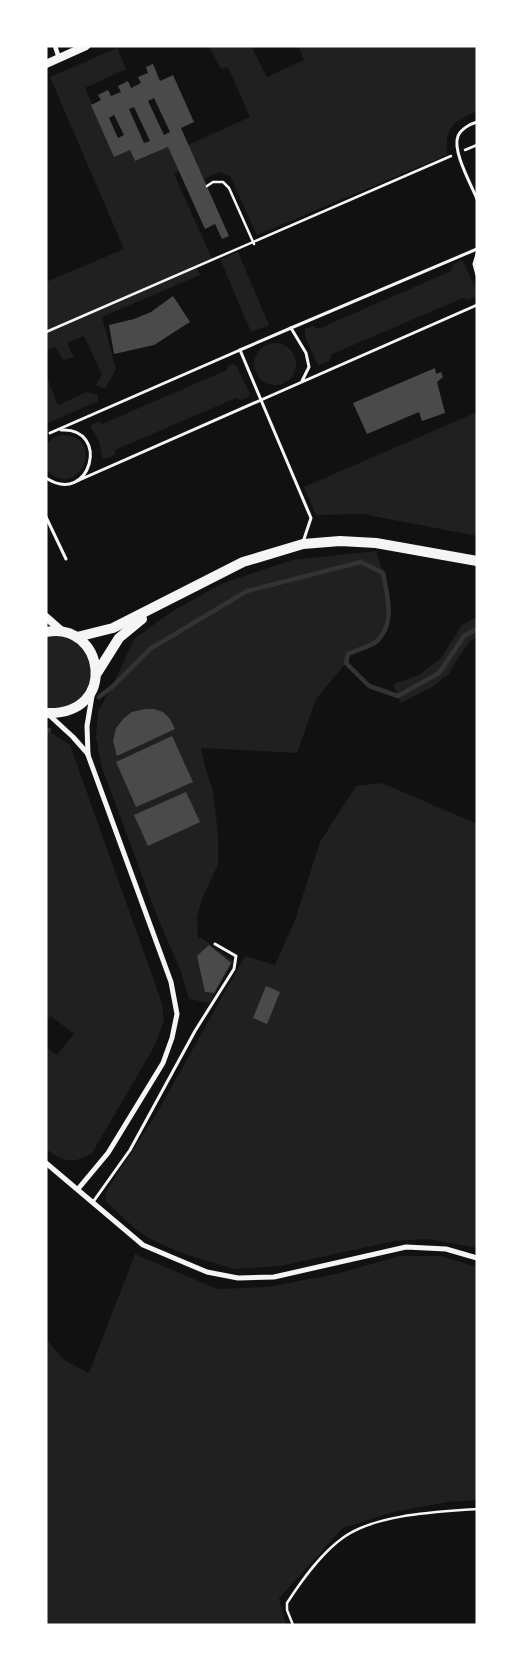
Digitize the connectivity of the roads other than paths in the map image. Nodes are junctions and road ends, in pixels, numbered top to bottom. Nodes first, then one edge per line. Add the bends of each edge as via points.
1 (55, 46) edge
2 (86, 46) edge
3 (59, 58) junction
4 (46, 64) edge
5 (477, 122) edge
6 (477, 199) edge
7 (477, 249) edge
8 (477, 254) edge
9 (477, 275) edge
10 (477, 305) edge
11 (291, 328) junction
12 (240, 350) junction
13 (302, 381) junction
14 (261, 400) junction
15 (50, 433) junction
16 (46, 436) edge
17 (46, 480) edge
18 (77, 481) junction
19 (46, 517) edge
20 (302, 544) junction
21 (66, 560) dead end
22 (477, 561) edge
23 (154, 608) junction
24 (46, 617) edge
25 (46, 632) edge
26 (63, 632) junction
27 (77, 637) junction
28 (96, 673) junction
29 (94, 688) junction
30 (46, 713) edge
31 (88, 755) junction
32 (215, 944) dead end
33 (46, 1163) edge
34 (78, 1189) junction
35 (93, 1202) junction
36 (477, 1258) edge

1 - 3 street
2 - 3 street
3 - 4 street
5 - 6 lane via 458,134 458,153
7 - 11 lane
8 - 9 lane via 474,264
10 - 13 lane
11 - 12 lane
11 - 13 lane via 306,353 309,367
12 - 14 lane
12 - 15 lane
13 - 14 lane
14 - 18 lane
14 - 20 lane via 311,518
15 - 16 lane
15 - 18 lane via 71,430 86,441 91,458 89,468
17 - 18 lane via 61,484
19 - 21 lane
20 - 22 highway via 376,543
20 - 23 highway via 243,562
23 - 27 highway via 113,628
23 - 28 highway via 119,638
24 - 26 street
25 - 26 highway
26 - 27 highway
27 - 28 highway via 88,646
28 - 29 highway
29 - 30 highway via 73,710
29 - 31 street via 87,726
30 - 31 street
31 - 34 street via 171,982 177,1014 163,1063 108,1153
32 - 35 lane via 236,956 234,969 195,1031 130,1150
33 - 34 street
34 - 35 street
35 - 36 street via 143,1245 207,1272 238,1278 274,1277 406,1247 446,1249

